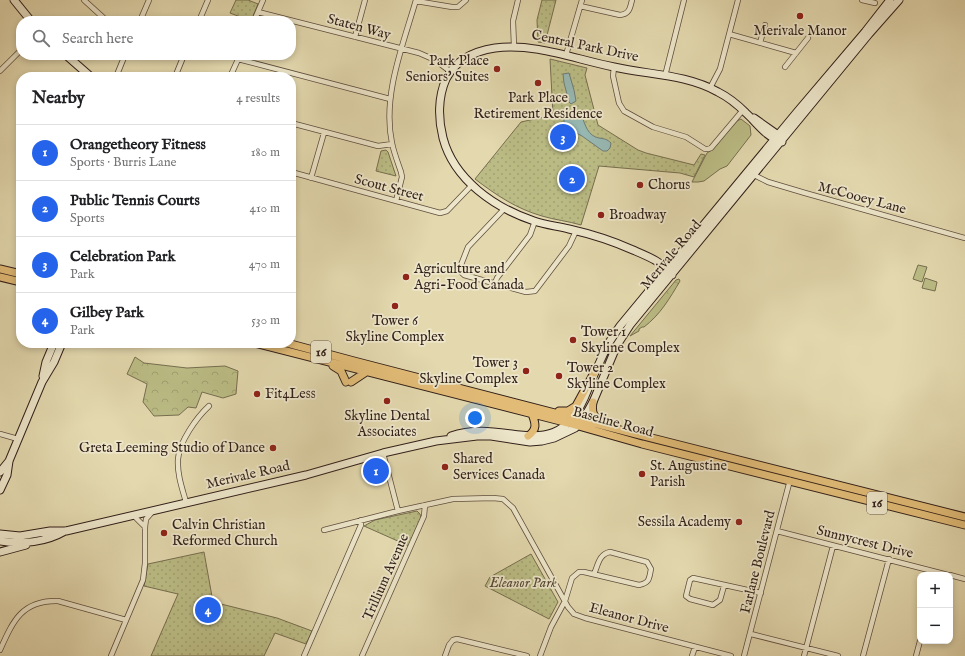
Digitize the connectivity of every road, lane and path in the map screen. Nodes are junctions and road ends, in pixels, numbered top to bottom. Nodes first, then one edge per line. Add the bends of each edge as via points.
1 (14, 0) edge
2 (84, 0) edge
3 (149, 0) edge
4 (208, 0) edge
5 (263, 0) edge
6 (365, 0) edge
7 (416, 0) edge
8 (466, 0) edge
9 (518, 0) edge
10 (582, 0) edge
11 (632, 0) edge
12 (684, 0) edge
13 (738, 0) edge
14 (862, 0) edge
15 (890, 0) edge
16 (899, 0) edge
17 (875, 3) dead end
18 (580, 6) junction
19 (258, 12) junction
20 (27, 16) edge
21 (102, 16) edge
22 (142, 16) edge
23 (201, 16) edge
24 (256, 16) edge
25 (274, 16) edge
26 (296, 22) edge
27 (766, 25) dead end
28 (729, 34) junction
29 (355, 37) junction
30 (808, 38) dead end
31 (760, 43) junction
32 (514, 46) junction
33 (402, 50) junction
34 (796, 53) junction
35 (16, 55) edge
36 (566, 55) junction
37 (72, 60) edge
38 (123, 60) edge
39 (182, 60) edge
40 (238, 60) edge
41 (250, 60) edge
42 (614, 67) junction
43 (785, 67) dead end
44 (0, 71) edge
45 (85, 72) edge
46 (118, 72) edge
47 (177, 72) edge
48 (232, 72) edge
49 (293, 72) edge
50 (451, 72) junction
51 (296, 73) edge
52 (665, 76) junction
53 (710, 88) junction
54 (390, 99) junction
55 (745, 112) junction
56 (296, 125) edge
57 (324, 133) junction
58 (778, 139) junction
59 (392, 144) junction
60 (296, 174) edge
61 (754, 175) junction
62 (311, 178) junction
63 (472, 186) junction
64 (396, 201) junction
65 (505, 208) junction
66 (536, 221) junction
67 (576, 231) junction
68 (965, 238) edge
69 (0, 269) edge
70 (668, 272) junction
71 (16, 273) edge
72 (0, 277) edge
73 (16, 281) edge
74 (494, 283) junction
75 (296, 346) edge
76 (52, 348) edge
77 (60, 348) edge
78 (275, 348) edge
79 (322, 361) junction
80 (352, 366) junction
81 (366, 372) junction
82 (594, 374) junction
83 (414, 380) junction
84 (42, 382) junction
85 (460, 392) junction
86 (593, 402) junction
87 (210, 406) dead end
88 (539, 409) junction
89 (532, 414) junction
90 (570, 421) junction
91 (580, 423) junction
92 (626, 431) junction
93 (0, 434) edge
94 (528, 436) junction
95 (18, 439) junction
96 (436, 442) junction
97 (666, 442) junction
98 (665, 450) junction
99 (383, 454) junction
100 (9, 461) junction
101 (0, 472) edge
102 (792, 472) junction
103 (790, 481) junction
104 (0, 490) edge
105 (186, 502) junction
106 (425, 505) junction
107 (155, 510) junction
108 (398, 511) junction
109 (133, 515) junction
110 (965, 517) edge
111 (362, 520) junction
112 (965, 525) edge
113 (145, 527) junction
114 (0, 529) edge
115 (324, 530) dead end
116 (66, 531) junction
117 (777, 532) junction
118 (0, 534) edge
119 (13, 536) junction
120 (44, 540) junction
121 (0, 541) edge
122 (833, 546) junction
123 (0, 552) edge
124 (889, 560) junction
125 (930, 572) edge
126 (594, 574) junction
127 (953, 576) edge
128 (965, 579) edge
129 (724, 586) junction
130 (761, 593) junction
131 (565, 601) junction
132 (126, 620) junction
133 (751, 634) junction
134 (919, 644) edge
135 (695, 647) junction
136 (806, 648) junction
137 (0, 650) edge
138 (111, 656) edge
139 (304, 656) edge
140 (362, 656) edge
141 (445, 656) edge
142 (527, 656) edge
143 (540, 656) edge
144 (692, 656) edge
145 (731, 656) edge
146 (744, 656) edge
147 (804, 656) edge
148 (838, 656) edge
149 (862, 656) edge
150 (916, 656) edge

1 - 20 main road
2 - 21 street
3 - 22 street
4 - 23 street
5 - 19 street
6 - 29 street
7 - 8 street via 452,7 458,7
7 - 33 street
9 - 32 street via 513,21
10 - 18 street
11 - 18 street via 629,12 620,15
12 - 52 street
13 - 28 street
14 - 17 street
15 - 58 main road, Merivale Road
16 - 58 main road, Merivale Road
18 - 36 street
19 - 24 street
19 - 25 street, Staten Way
26 - 29 street, Staten Way
27 - 31 street
28 - 31 street
28 - 53 street via 720,69
29 - 33 street, Staten Way
30 - 34 street
31 - 34 street
32 - 36 main road, Central Park Drive
32 - 50 main road, Central Park Drive via 473,53
33 - 50 street, Staten Way via 427,56
33 - 54 street
34 - 43 street
35 - 44 street
36 - 42 main road, Central Park Drive
37 - 45 main road
38 - 46 street
39 - 47 street
40 - 48 street
41 - 49 street
42 - 52 main road, Central Park Drive
42 - 55 street via 620,107 624,111 653,128 681,135 705,149 713,146
50 - 63 main road, Central Park Drive via 440,98 441,131 451,159
51 - 54 street
52 - 53 main road, Central Park Drive via 689,80
53 - 55 main road, Central Park Drive
54 - 59 street
55 - 58 main road, Central Park Drive via 759,127
56 - 57 street
57 - 59 street via 378,146
57 - 62 street
58 - 61 main road, Merivale Road
58 - 70 main road, Merivale Road
59 - 64 street via 402,177
60 - 62 street, Scout Street
61 - 68 street, McCooey Lane via 768,182
61 - 70 main road, Merivale Road
62 - 64 street, Scout Street
63 - 64 street, Scout Street via 445,212 440,213
63 - 65 main road, Central Park Drive
65 - 66 main road, Central Park Drive
65 - 74 street via 468,247 459,270 464,275
66 - 67 main road, Central Park Drive
66 - 74 street via 530,236
67 - 70 main road, Central Park Drive via 615,242 649,257
67 - 74 street via 569,246 535,291 526,292
69 - 71 main road
70 - 82 main road, Merivale Road via 613,336
70 - 86 main road, Merivale Road via 619,340
72 - 73 main road
75 - 80 main road, Baseline Road / 16
76 - 84 main road
77 - 84 main road
78 - 79 main road, Baseline Road / 16
79 - 80 main road, Baseline Road / 16
79 - 81 main road via 341,370 348,382
80 - 81 main road, Baseline Road / 16
80 - 83 main road, Baseline Road / 16
81 - 83 main road, Baseline Road / 16
82 - 88 main road via 573,408 564,411
82 - 90 main road, Merivale Road via 582,403
83 - 85 main road, Baseline Road / 16
84 - 95 main road
85 - 88 main road, Baseline Road / 16
85 - 89 main road, Baseline Road / 16
86 - 91 main road, Merivale Road
86 - 92 main road via 592,410 595,417
87 - 105 street via 196,421 178,458 178,470
88 - 90 main road, Baseline Road / 16
89 - 90 main road, Baseline Road / 16
89 - 94 main road via 536,428
90 - 91 main road, Baseline Road / 16
90 - 94 main road, Merivale Road via 549,434
91 - 92 main road, Baseline Road / 16
91 - 96 main road, Merivale Road via 561,436 542,441 530,442 484,436
91 - 98 main road, Baseline Road / 16
92 - 97 main road, Baseline Road / 16
93 - 95 street
94 - 96 main road, Merivale Road via 472,431
95 - 100 main road
96 - 99 main road, Merivale Road
97 - 98 main road
97 - 102 main road, Baseline Road / 16
98 - 103 main road, Baseline Road / 16
99 - 105 main road, Merivale Road via 306,475
99 - 108 street
100 - 101 main road
100 - 104 main road
102 - 103 street, Farlane Boulevard
102 - 110 main road, Baseline Road / 16
103 - 112 main road, Baseline Road / 16
103 - 117 street, Farlane Boulevard
105 - 107 main road, Merivale Road
106 - 108 street, Eleanor Drive
106 - 131 street, Eleanor Drive via 453,499 503,499 513,508
106 - 140 street, Trillium Avenue via 424,516
107 - 109 main road, Merivale Road
107 - 113 street via 146,520
108 - 111 street, Eleanor Drive
109 - 113 street
109 - 116 main road, Merivale Road
111 - 115 street, Eleanor Drive
111 - 139 street
113 - 132 street via 143,580
114 - 119 main road
116 - 119 main road, Merivale Road
116 - 120 main road, Merivale Road
117 - 122 street, Sunnycrest Drive
117 - 130 street, Farlane Boulevard
118 - 119 main road, Merivale Road
120 - 121 main road, Merivale Road via 15,543
120 - 123 main road
122 - 124 street, Sunnycrest Drive
122 - 136 street
124 - 125 street, Sunnycrest Drive
124 - 149 street
126 - 126 street via 639,585 648,581 651,569 647,562 610,552 602,556
126 - 131 street via 579,572 575,575
127 - 128 street, Sunnycrest Drive
129 - 129 street via 691,579 686,596 713,605 720,600
129 - 130 street
130 - 133 street, Farlane Boulevard
131 - 135 street, Eleanor Drive via 574,614 585,618
131 - 143 street
132 - 137 street via 58,601 39,603 19,614
132 - 138 street
133 - 136 street
133 - 146 street, Farlane Boulevard
134 - 150 street
135 - 144 street
135 - 145 street, Eleanor Drive
136 - 147 street
136 - 148 street
141 - 142 street via 448,645 457,639

